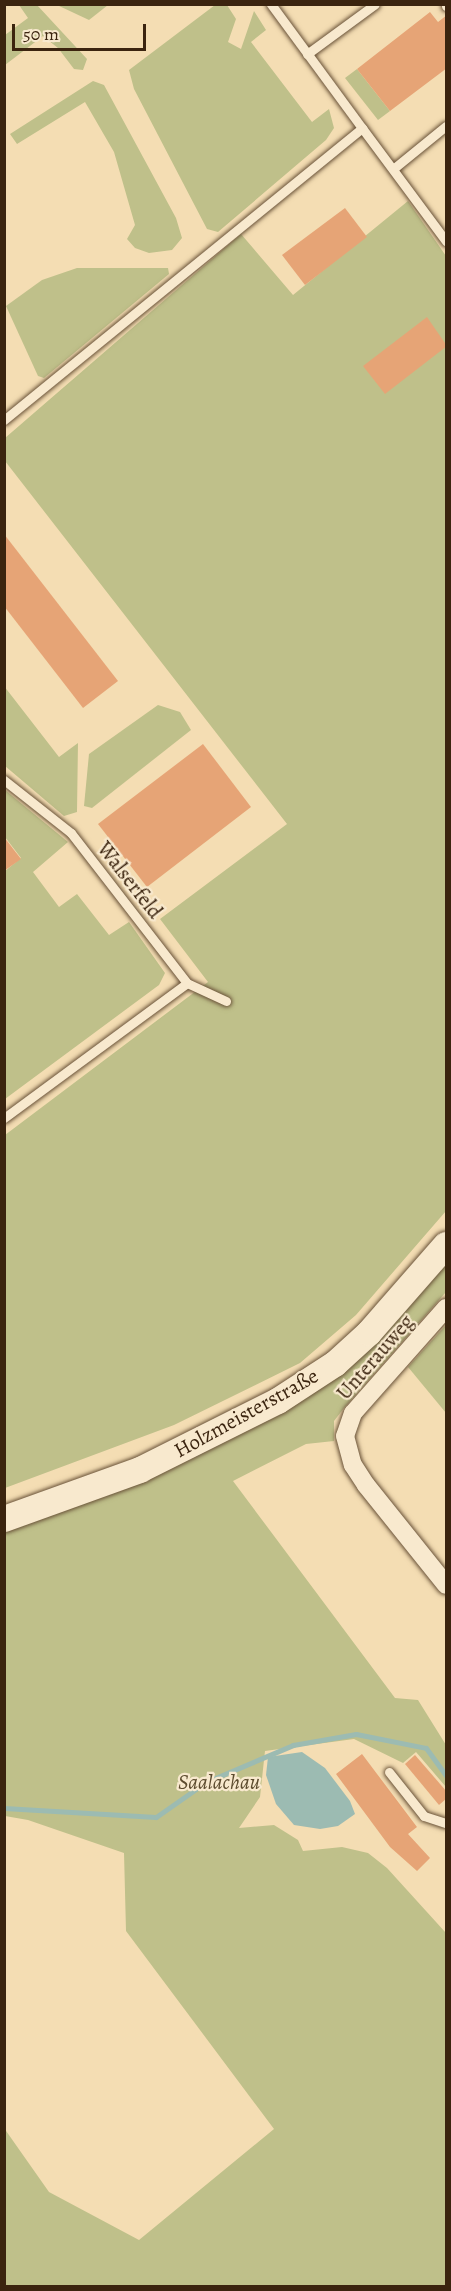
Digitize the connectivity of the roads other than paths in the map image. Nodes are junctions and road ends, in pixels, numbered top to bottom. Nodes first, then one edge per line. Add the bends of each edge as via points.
1 (271, 4) edge
2 (375, 4) edge
3 (307, 54) junction
4 (447, 126) edge
5 (362, 128) junction
6 (393, 169) junction
7 (447, 240) edge
8 (4, 420) edge
9 (4, 780) edge
10 (187, 983) junction
11 (226, 1000) dead end
12 (4, 1118) edge
13 (447, 1245) edge
14 (447, 1308) edge
15 (4, 1519) edge
16 (447, 1585) edge
17 (389, 1773) dead end
18 (447, 1823) edge

1 - 3 lane
2 - 3 lane
3 - 5 lane
4 - 6 lane
5 - 6 lane
5 - 8 lane
6 - 7 lane
9 - 10 lane, Walserfeld via 71,833
10 - 11 lane, Walserfeld
10 - 12 lane
13 - 15 street, Holzmeisterstraße via 369,1333 335,1364 278,1401 140,1470
14 - 16 street, Unterauweg via 353,1413 345,1436 346,1448 366,1485
17 - 18 lane via 424,1816

